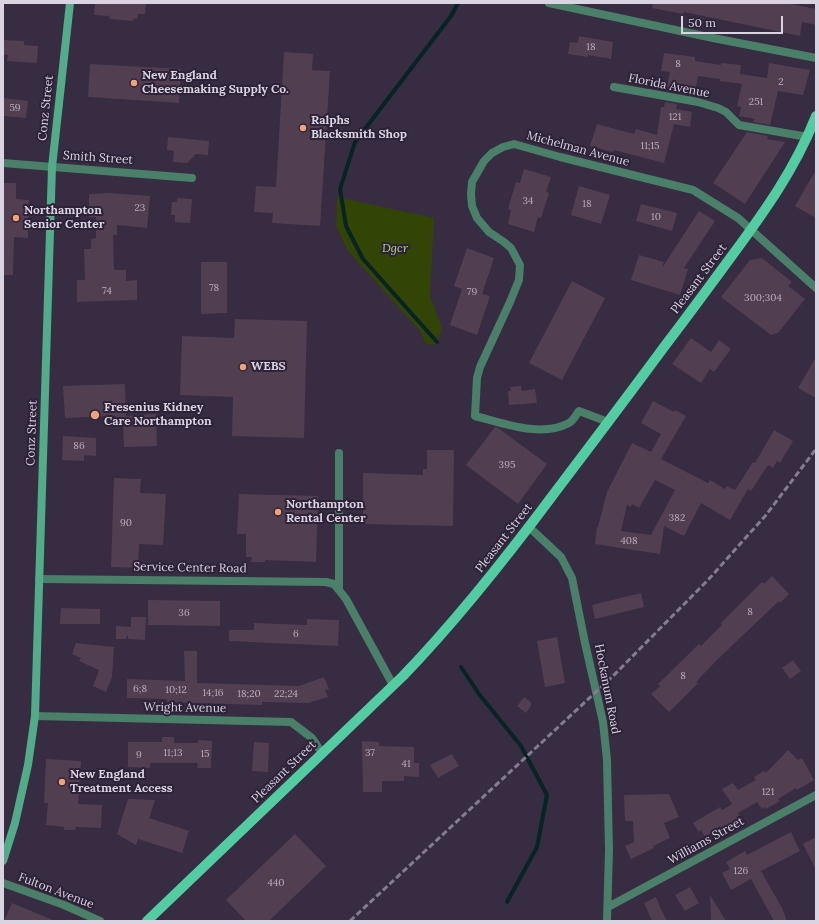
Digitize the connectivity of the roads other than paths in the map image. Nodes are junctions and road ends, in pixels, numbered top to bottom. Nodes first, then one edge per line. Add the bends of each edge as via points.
1 (70, 3) edge
2 (548, 3) edge
3 (816, 58) edge
4 (614, 87) dead end
5 (816, 116) edge
6 (808, 137) junction
7 (3, 163) edge
8 (52, 167) junction
9 (192, 178) dead end
10 (751, 230) junction
11 (816, 288) edge
12 (608, 422) junction
13 (339, 453) dead end
14 (529, 527) junction
15 (39, 579) junction
16 (339, 588) junction
17 (393, 685) junction
18 (35, 716) junction
19 (322, 753) junction
20 (816, 795) edge
21 (3, 861) edge
22 (3, 883) edge
23 (608, 907) junction
24 (100, 921) edge
25 (147, 921) edge
26 (607, 921) edge

1 - 8 main road, Conz Street
2 - 3 street
4 - 6 street, Florida Avenue via 698,102 726,112 739,125
5 - 6 main road, Pleasant Street
6 - 10 main road, Pleasant Street via 793,167
7 - 8 street, Smith Street
8 - 9 street, Smith Street
8 - 15 main road, Conz Street
10 - 11 street, Michelman Avenue
10 - 12 main road, Pleasant Street
10 - 12 street, Michelman Avenue via 738,218 694,190 514,144 492,153 484,161 472,182 472,206 477,218 489,232 511,248 520,265 510,302 478,373 475,416 519,428 546,430 570,422 579,411
12 - 14 main road, Pleasant Street
13 - 16 street
14 - 17 main road, Pleasant Street via 449,626
14 - 23 street, Hockanum Road via 561,557 572,578 603,722 607,760
15 - 16 street, Service Center Road via 326,582
15 - 18 main road, Conz Street
16 - 17 street
17 - 19 main road, Pleasant Street
18 - 19 street, Wright Avenue via 291,722 312,738
18 - 21 main road, Conz Street via 19,807
19 - 25 main road, Pleasant Street
20 - 23 street, Williams Street
22 - 24 street, Fulton Avenue
23 - 26 street, Hockanum Road

